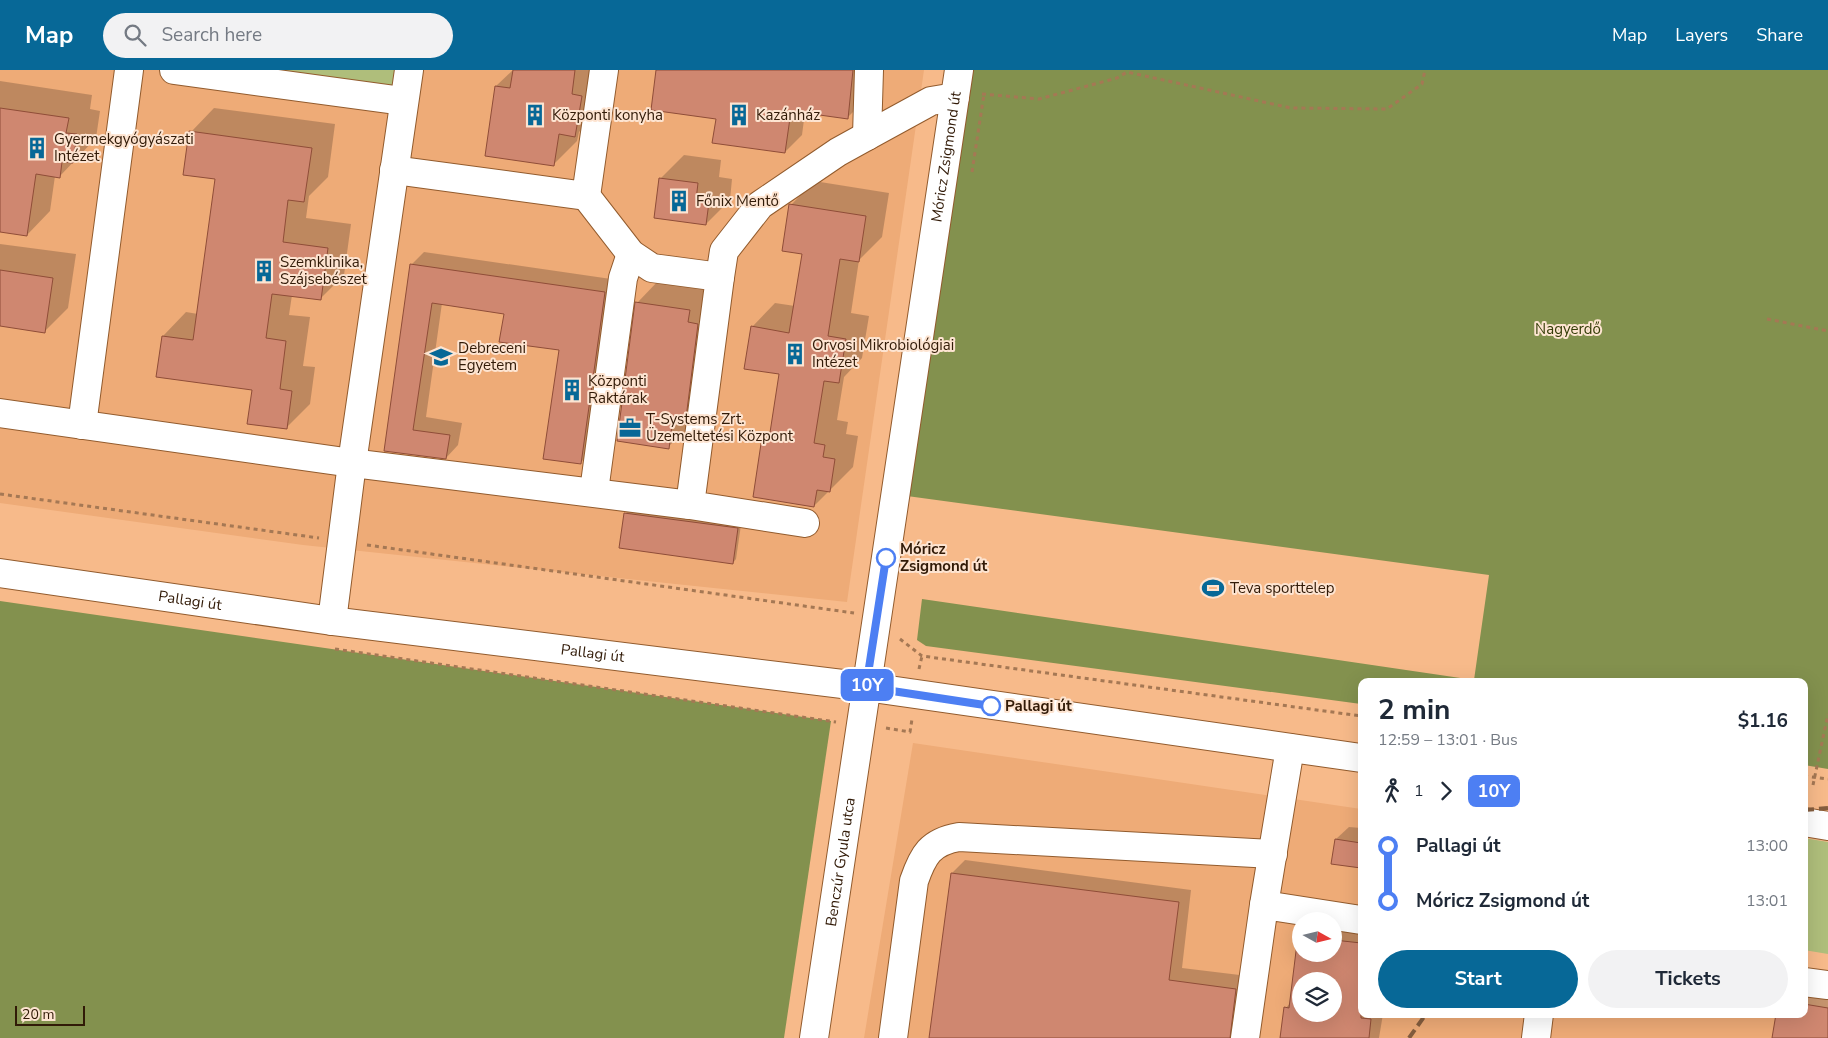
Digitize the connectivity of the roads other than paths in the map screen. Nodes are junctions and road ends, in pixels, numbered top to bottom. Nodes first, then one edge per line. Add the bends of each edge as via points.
1 (129, 70) edge
2 (174, 70) edge
3 (409, 70) edge
4 (604, 70) edge
5 (869, 70) edge
6 (959, 70) edge
7 (956, 97) junction
8 (403, 101) junction
9 (867, 136) junction
10 (394, 170) junction
11 (586, 196) junction
12 (631, 254) junction
13 (720, 277) junction
14 (0, 413) edge
15 (82, 425) junction
16 (352, 463) junction
17 (594, 491) junction
18 (690, 505) junction
19 (805, 523) dead end
20 (0, 573) edge
21 (332, 621) junction
22 (866, 687) junction
23 (1290, 748) junction
24 (1358, 758) edge
25 (1808, 823) edge
26 (1828, 826) edge
27 (1273, 854) junction
28 (1264, 905) junction
29 (1358, 920) edge
30 (1808, 982) edge
31 (1828, 984) edge
32 (1538, 1018) edge
33 (814, 1038) edge
34 (893, 1038) edge
35 (1245, 1038) edge
36 (1536, 1038) edge

1 - 15 street
2 - 8 street
3 - 8 street
4 - 11 street
5 - 9 street
6 - 7 street, Móricz Zsigmond út
7 - 9 street via 931,101
7 - 22 street, Móricz Zsigmond út
8 - 10 street
9 - 13 street via 760,205 724,251
10 - 11 street
10 - 16 street
11 - 12 street
12 - 13 street via 652,268
12 - 17 street via 623,278
13 - 18 street
14 - 15 street
15 - 16 street
16 - 17 street
16 - 21 street
17 - 18 street
18 - 19 street
20 - 21 street, Pallagi út
21 - 22 street, Pallagi út
22 - 23 street, Pallagi út
22 - 33 street, Benczúr Gyula utca
23 - 24 street, Pallagi út
23 - 27 street
25 - 26 street
27 - 28 street
27 - 34 street via 958,836 943,840 921,861 914,881
28 - 29 street
28 - 35 street
30 - 31 street
32 - 36 street

